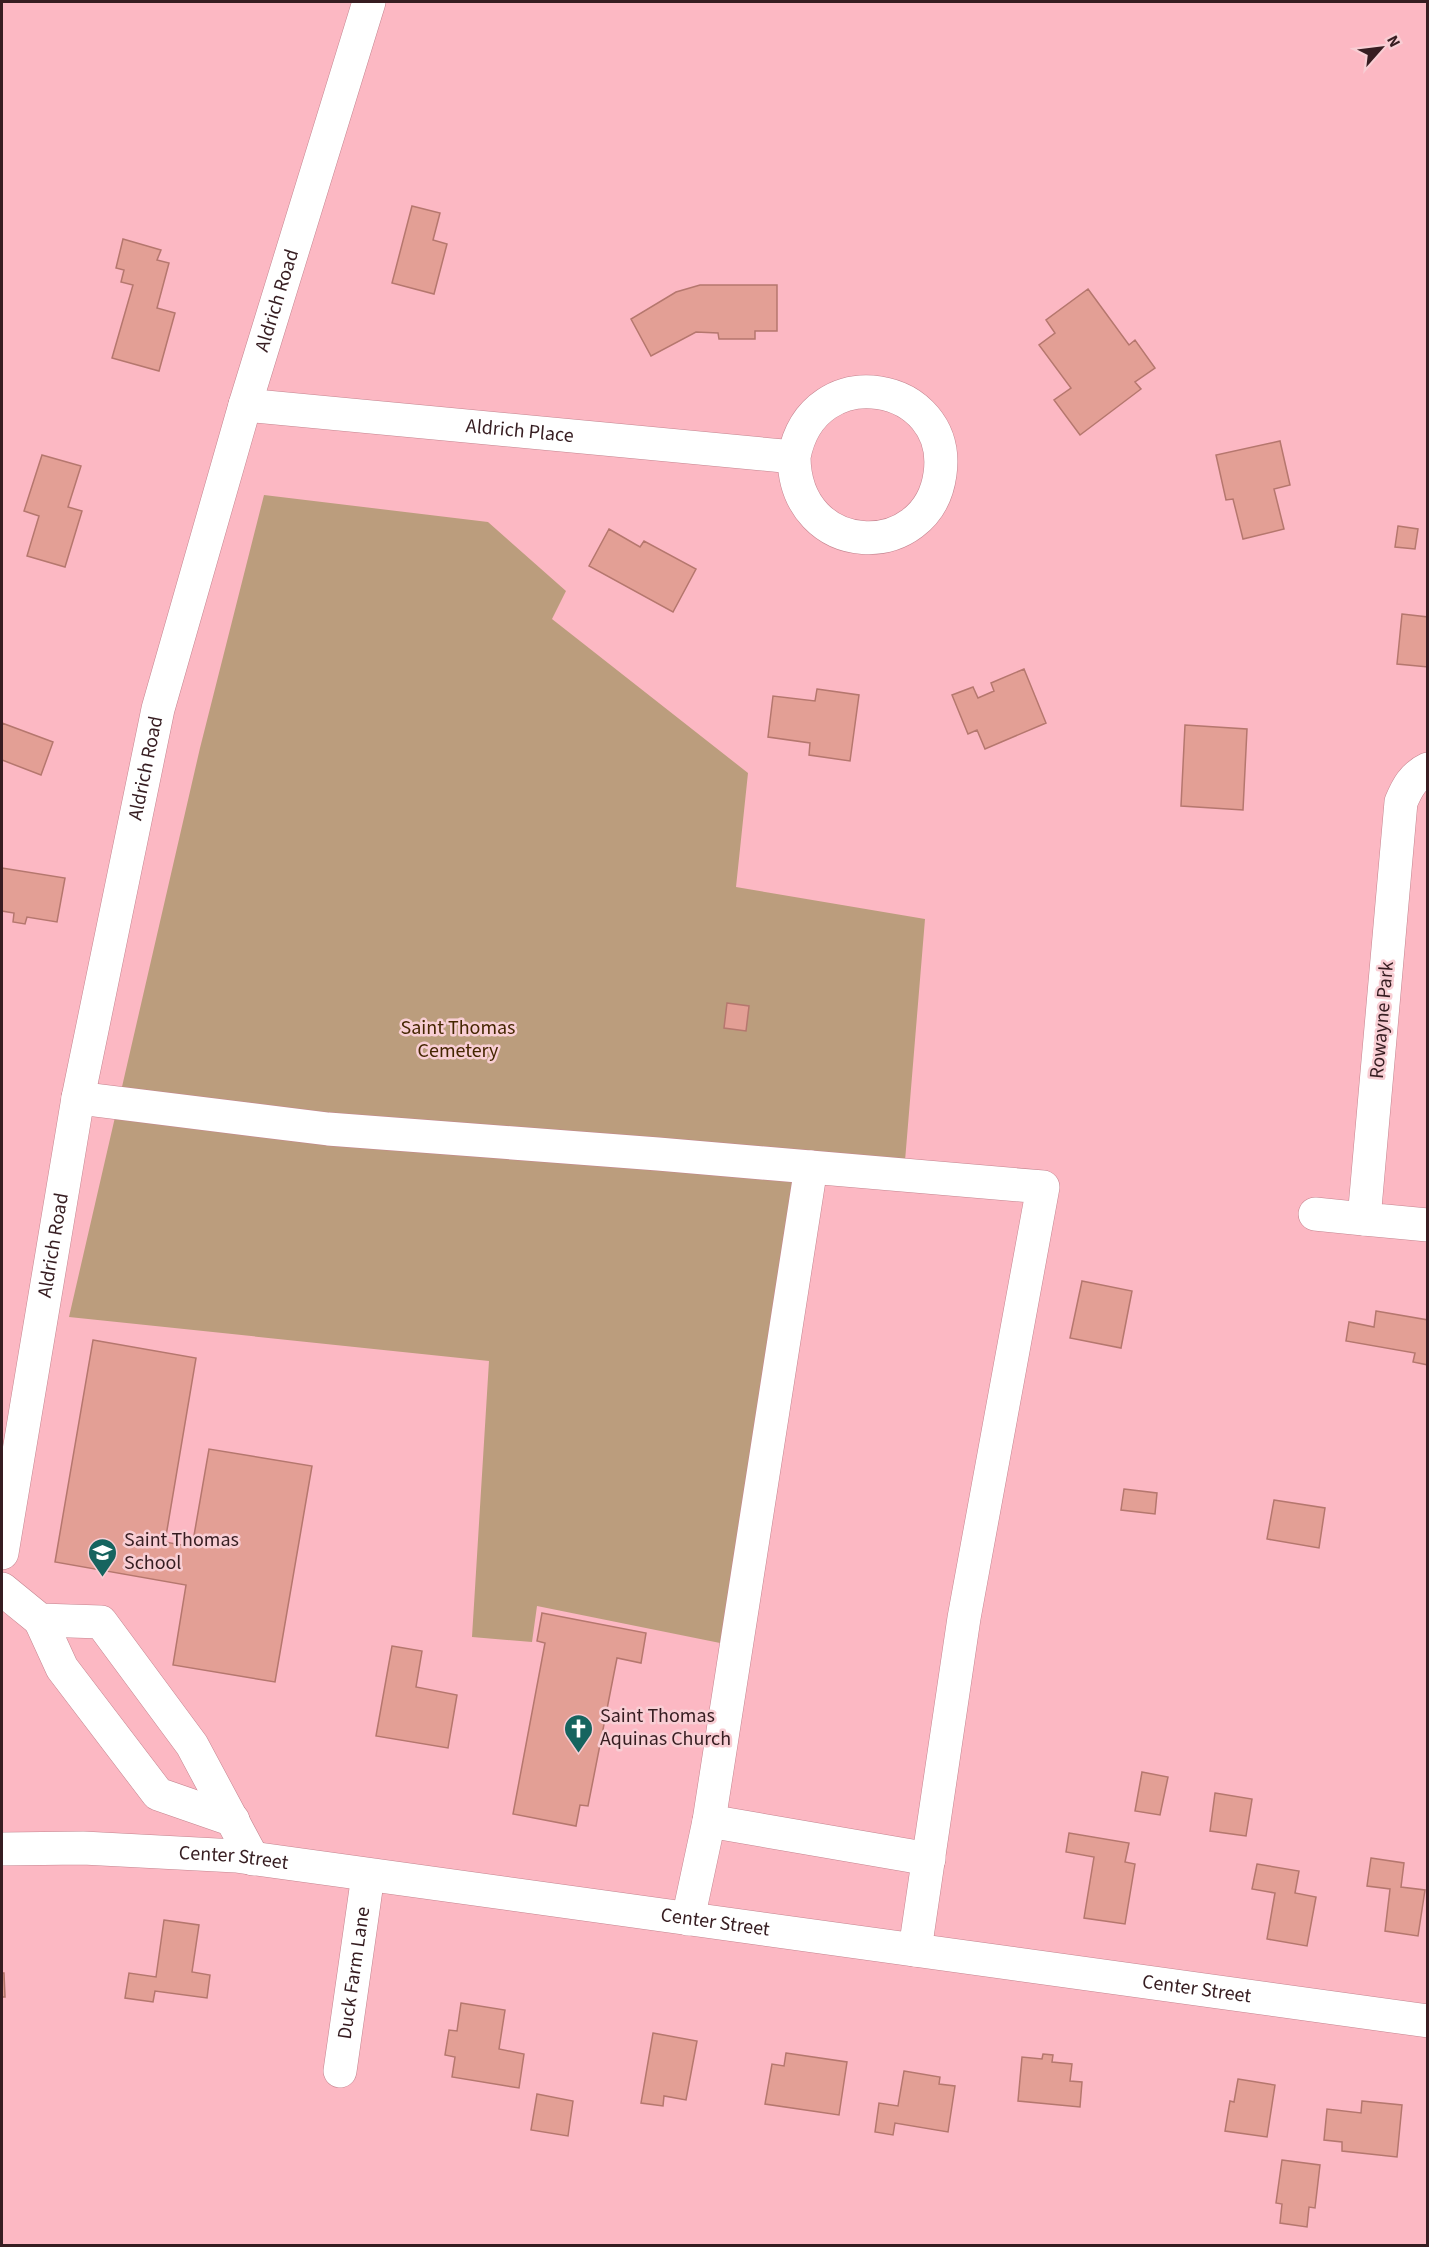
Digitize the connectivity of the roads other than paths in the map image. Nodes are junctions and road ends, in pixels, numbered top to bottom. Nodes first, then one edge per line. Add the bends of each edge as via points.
1 (369, 2) edge
2 (245, 405) junction
3 (794, 457) junction
4 (1428, 769) edge
5 (78, 1098) junction
6 (811, 1167) junction
7 (1315, 1214) dead end
8 (1364, 1219) junction
9 (1428, 1225) edge
10 (2, 1553) edge
11 (2, 1589) edge
12 (40, 1620) junction
13 (232, 1820) junction
14 (709, 1821) junction
15 (2, 1849) edge
16 (253, 1859) junction
17 (929, 1859) junction
18 (368, 1875) junction
19 (688, 1919) junction
20 (915, 1950) junction
21 (1428, 2021) edge
22 (340, 2071) dead end

1 - 2 street, Aldrich Road
2 - 3 street, Aldrich Place
2 - 5 street, Aldrich Road via 158,709
3 - 3 street via 798,489 814,515 854,537 869,538 884,537 922,514 937,488 941,459 932,430 913,407 885,393 870,391 839,396 825,404 804,427
4 - 8 street, Rowayne Park via 1408,786 1401,802
5 - 6 street via 328,1129
5 - 10 street, Aldrich Road
6 - 14 street
6 - 17 street via 1043,1187 964,1618
7 - 8 street
8 - 9 street
11 - 12 street
12 - 13 street via 62,1668 158,1794
12 - 13 street via 101,1622 192,1745
13 - 16 street
14 - 17 street
14 - 19 street
15 - 16 street, Center Street via 83,1848
16 - 18 street, Center Street
17 - 20 street
18 - 19 street, Center Street
18 - 22 street, Duck Farm Lane
19 - 20 street, Center Street
20 - 21 street, Center Street

